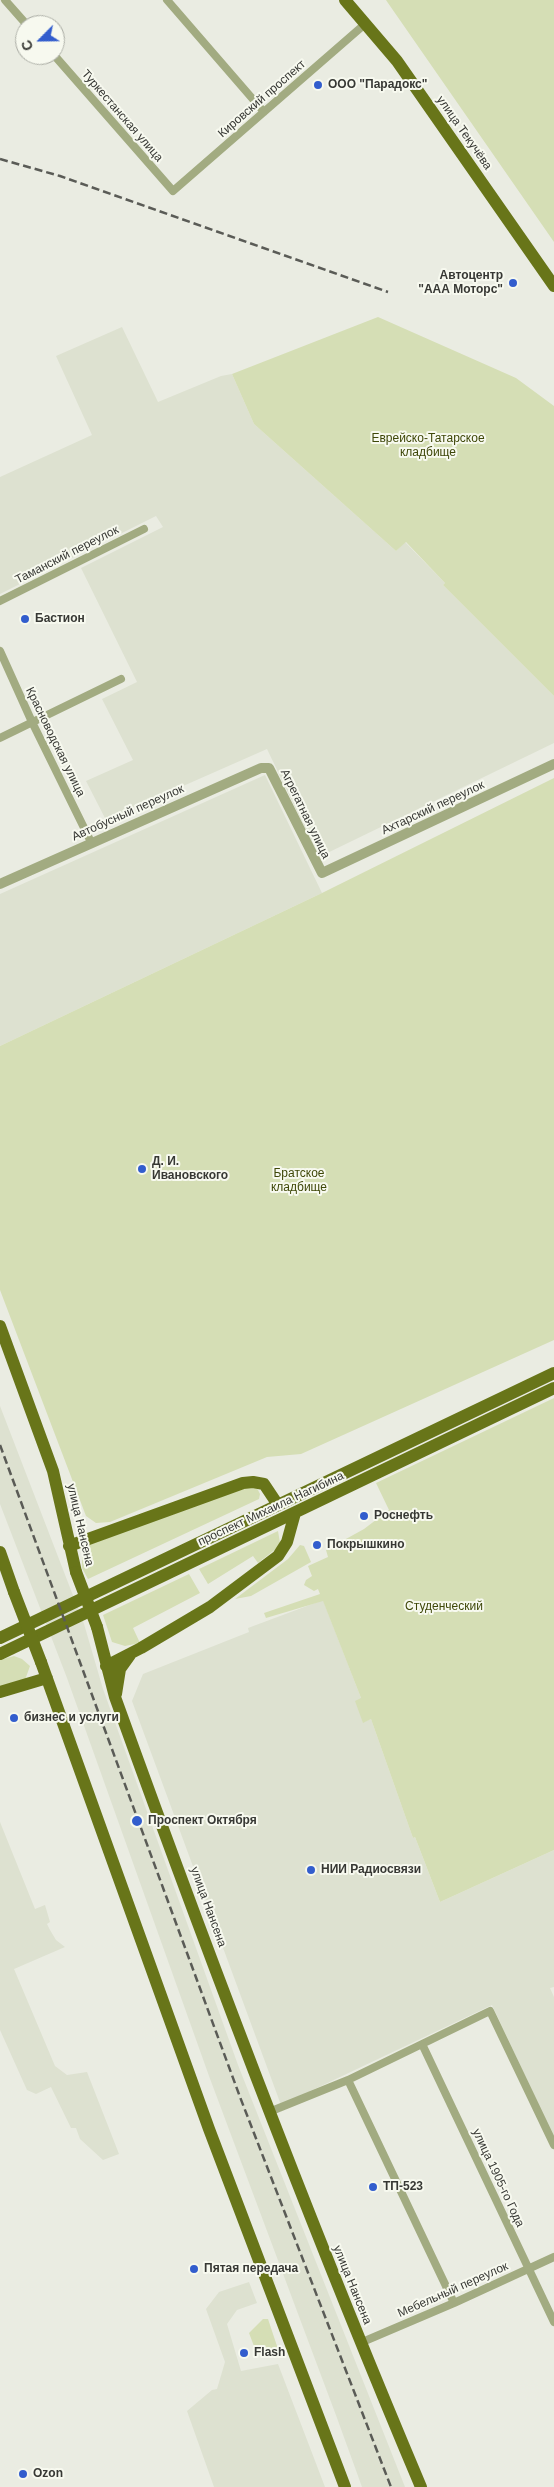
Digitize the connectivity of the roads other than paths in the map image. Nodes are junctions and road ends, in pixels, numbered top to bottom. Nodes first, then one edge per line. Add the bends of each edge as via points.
1 (167, 0) edge
2 (345, 0) edge
3 (10, 2) edge
4 (20, 15) edge
5 (365, 24) junction
6 (63, 65) edge
7 (264, 112) junction
8 (173, 191) joint
9 (554, 286) edge
10 (144, 529) dead end
11 (0, 601) edge
12 (0, 651) edge
13 (121, 680) dead end
14 (32, 722) junction
15 (0, 738) edge
16 (554, 764) edge
17 (266, 766) joint
18 (91, 842) junction
19 (322, 873) joint
20 (0, 884) edge
21 (0, 1326) edge
22 (554, 1373) edge
23 (554, 1388) edge
24 (278, 1504) junction
25 (295, 1513) junction
26 (275, 1522) junction
27 (288, 1534) junction
28 (69, 1546) junction
29 (0, 1552) edge
30 (0, 1638) edge
31 (101, 1641) junction
32 (132, 1653) junction
33 (0, 1654) edge
34 (106, 1666) junction
35 (47, 1678) junction
36 (0, 1692) edge
37 (115, 1697) junction
38 (422, 2044) junction
39 (348, 2080) junction
40 (269, 2112) junction
41 (554, 2145) edge
42 (554, 2257) edge
43 (528, 2268) junction
44 (454, 2303) junction
45 (554, 2322) edge
46 (360, 2343) junction
47 (345, 2487) edge
48 (421, 2487) edge

1 - 7 street
2 - 5 main road, улица Текучёва
3 - 4 street
5 - 7 street, Кировский проспект
5 - 9 main road, улица Текучёва via 398,61
6 - 8 street, Туркестанская улица
7 - 8 street, Кировский проспект
10 - 11 street, Таманский переулок
12 - 14 street, Красноводская улица
13 - 14 street
14 - 15 street
14 - 18 street, Красноводская улица
16 - 19 street, Ахтарский переулок
17 - 18 street, Автобусный переулок
17 - 19 street, Агрегатная улица via 270,768
18 - 20 street, Автобусный переулок
21 - 28 main road, улица Нансена via 53,1470
22 - 24 main road, проспект Михаила Нагибина
23 - 25 main road, проспект Михаила Нагибина
24 - 28 main road via 264,1484 243,1483
24 - 30 main road, проспект Михаила Нагибина
25 - 26 main road, проспект Михаила Нагибина
25 - 27 main road
26 - 27 main road
26 - 33 main road, проспект Михаила Нагибина
27 - 32 main road via 286,1546 278,1556 210,1607
28 - 31 main road, улица Нансена, bridge
29 - 35 main road, bridge
31 - 32 main road via 116,1651
31 - 34 main road, улица Нансена
32 - 34 main road
32 - 37 main road via 120,1669
34 - 37 main road, улица Нансена
35 - 36 main road
35 - 47 main road via 206,2120
37 - 40 main road, улица Нансена
38 - 39 street
38 - 41 street via 490,2011
38 - 43 street, улица 1905-го Года
39 - 40 street
39 - 44 street
40 - 46 main road, улица Нансена
42 - 43 street, Мебельный переулок
43 - 44 street, Мебельный переулок
43 - 45 street, улица 1905-го Года
44 - 46 street, Мебельный переулок
46 - 48 main road, улица Нансена

